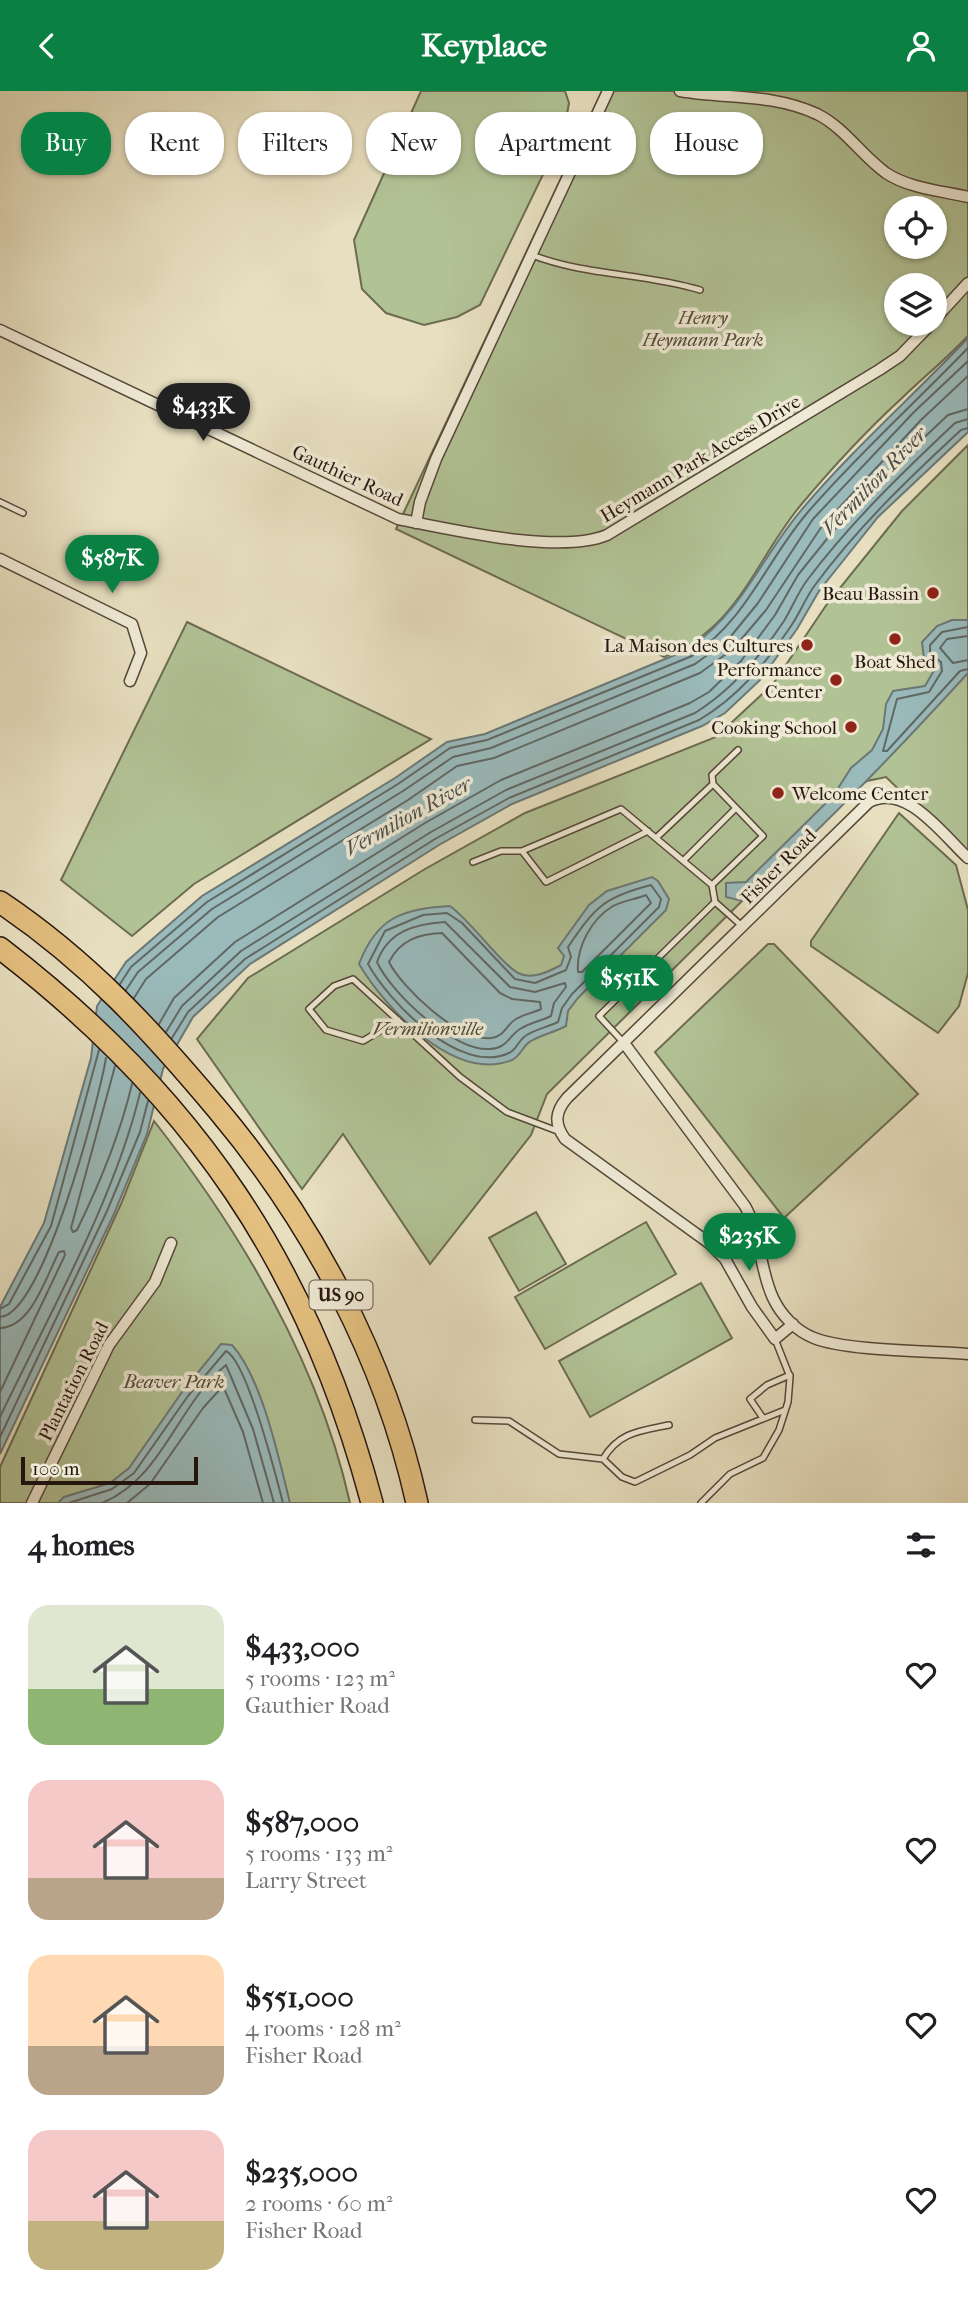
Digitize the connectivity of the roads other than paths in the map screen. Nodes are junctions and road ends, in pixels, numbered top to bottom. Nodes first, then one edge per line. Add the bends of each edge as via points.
1 (608, 91) edge
2 (680, 91) edge
3 (968, 197) edge
4 (532, 255) junction
5 (968, 283) edge
6 (699, 290) dead end
7 (947, 306) edge
8 (0, 330) edge
9 (919, 336) edge
10 (0, 502) edge
11 (23, 513) dead end
12 (416, 523) junction
13 (0, 559) edge
14 (130, 681) dead end
15 (738, 750) dead end
16 (713, 784) junction
17 (736, 808) junction
18 (648, 831) junction
19 (656, 838) junction
20 (522, 851) junction
21 (968, 858) edge
22 (682, 861) junction
23 (473, 862) dead end
24 (712, 885) junction
25 (0, 902) edge
26 (715, 902) junction
27 (742, 926) junction
28 (0, 948) edge
29 (398, 1020) junction
30 (624, 1043) junction
31 (560, 1132) junction
32 (171, 1243) dead end
33 (793, 1324) junction
34 (775, 1339) junction
35 (968, 1354) edge
36 (790, 1375) junction
37 (785, 1411) junction
38 (763, 1418) junction
39 (475, 1420) dead end
40 (669, 1425) dead end
41 (603, 1459) junction
42 (32, 1503) edge
43 (372, 1503) edge
44 (417, 1503) edge
45 (701, 1503) edge

1 - 4 street
2 - 3 street via 791,104 829,120 873,162 901,181
4 - 6 lane via 572,269 607,271
4 - 12 street via 436,459
5 - 7 street, Heymann Park Access Drive
8 - 12 street, Gauthier Road via 374,509
9 - 12 street, Heymann Park Access Drive via 879,370 596,539 542,540
10 - 11 lane
13 - 14 street via 132,624 141,653
15 - 16 lane via 712,775
16 - 17 lane
16 - 19 lane
17 - 22 lane
17 - 24 lane via 763,836
18 - 19 lane
18 - 20 lane via 621,809
18 - 20 lane via 546,882
19 - 22 lane
20 - 23 lane via 500,851
21 - 27 street, Fisher Road via 908,803 894,797 875,799
22 - 24 lane
24 - 26 lane
25 - 44 highway, US 90 via 56,942 175,1055 283,1193 350,1313 393,1421
26 - 27 lane
26 - 30 lane via 599,1016
27 - 30 street, Fisher Road
28 - 43 highway, US 90 via 133,1064 248,1211 335,1381
29 - 29 lane via 363,1041 326,1030 309,1009 334,986 353,979
29 - 31 lane via 460,1077 507,1112
30 - 31 street, Fisher Road via 562,1104 557,1117
30 - 33 street via 745,1206 772,1296
31 - 34 street via 709,1243 725,1259
32 - 42 street, Plantation Road via 155,1282 109,1345
33 - 34 street
33 - 35 street via 811,1337 834,1343
34 - 36 lane
36 - 37 lane
36 - 38 lane via 750,1399
37 - 38 lane
37 - 45 lane via 763,1458 730,1474
38 - 41 lane via 715,1438 635,1482 622,1477
39 - 41 lane via 509,1420 559,1454
40 - 41 lane via 627,1434 612,1444

